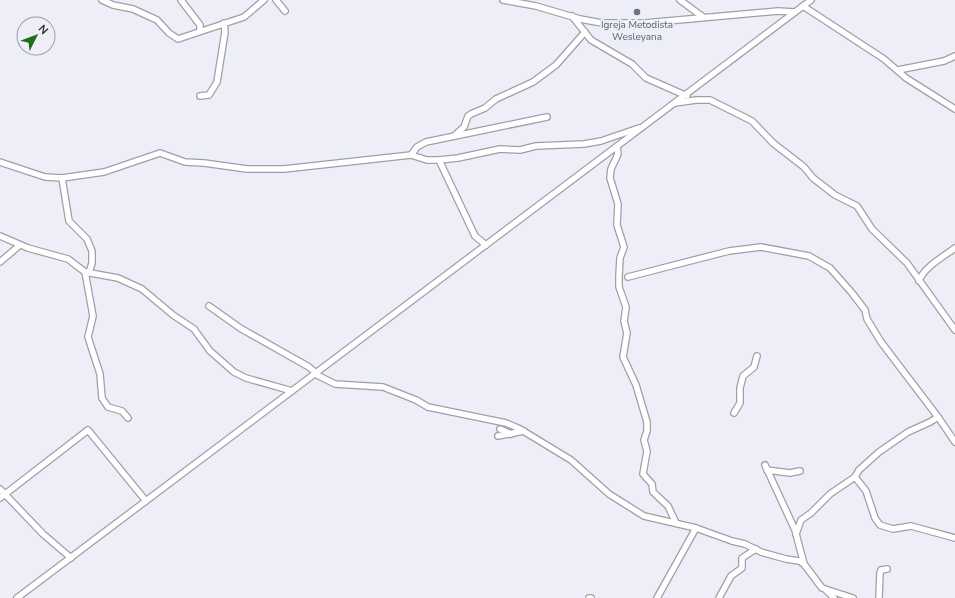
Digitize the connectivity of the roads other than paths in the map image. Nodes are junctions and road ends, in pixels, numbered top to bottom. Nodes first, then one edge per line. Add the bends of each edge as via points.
1 (102, 0) edge
2 (181, 0) edge
3 (264, 0) edge
4 (276, 0) edge
5 (503, 0) edge
6 (680, 0) edge
7 (811, 0) edge
8 (802, 6) junction
9 (284, 11) dead end
10 (795, 12) junction
11 (572, 16) junction
12 (703, 17) junction
13 (224, 23) junction
14 (200, 25) junction
15 (207, 29) junction
16 (200, 32) junction
17 (585, 32) junction
18 (955, 56) edge
19 (898, 70) junction
20 (678, 93) junction
21 (685, 95) junction
22 (200, 96) dead end
23 (696, 100) junction
24 (676, 102) junction
25 (955, 109) edge
26 (547, 117) dead end
27 (643, 126) junction
28 (454, 136) junction
29 (617, 146) junction
30 (412, 154) junction
31 (439, 160) junction
32 (0, 162) edge
33 (62, 178) junction
34 (0, 236) edge
35 (20, 245) junction
36 (486, 245) junction
37 (955, 248) edge
38 (0, 262) edge
39 (87, 272) junction
40 (628, 277) dead end
41 (918, 281) junction
42 (208, 306) dead end
43 (955, 330) edge
44 (757, 356) dead end
45 (315, 374) junction
46 (292, 391) junction
47 (734, 413) dead end
48 (938, 417) junction
49 (128, 418) dead end
50 (500, 429) dead end
51 (524, 431) junction
52 (512, 434) junction
53 (498, 436) dead end
54 (955, 442) edge
55 (800, 472) dead end
56 (855, 477) junction
57 (0, 489) edge
58 (2, 496) edge
59 (146, 501) junction
60 (676, 523) junction
61 (696, 528) junction
62 (796, 534) junction
63 (955, 538) edge
64 (756, 549) junction
65 (71, 558) junction
66 (804, 564) junction
67 (887, 569) dead end
68 (826, 590) junction
69 (17, 598) edge
70 (657, 598) edge
71 (719, 598) edge
72 (834, 598) edge
73 (852, 598) edge
74 (878, 598) edge

1 - 16 street via 157,20 176,38
2 - 14 street
3 - 13 street via 247,16
4 - 9 street
5 - 11 street
6 - 12 street
7 - 8 street
8 - 10 street
8 - 19 street
10 - 12 street
10 - 21 street
11 - 12 street via 602,23 623,24
11 - 17 street
13 - 15 street
13 - 22 street via 225,32 217,84 211,93
14 - 15 street
14 - 16 street
15 - 16 street
17 - 20 street via 591,40 632,64 646,78
17 - 28 street via 556,65 533,82 496,99 468,116 464,127
18 - 19 street via 944,61
19 - 25 street
20 - 21 street
20 - 24 street
21 - 23 street
21 - 24 street
23 - 24 street
23 - 41 street via 710,100 748,118 813,178 860,210 872,229 907,263
24 - 27 street
26 - 28 street
27 - 29 street
27 - 31 street via 590,143 536,146 520,150 500,149
28 - 30 street via 421,144
29 - 36 street
29 - 60 street via 618,154 610,178 618,204 617,225 624,247 620,258 619,276 619,287 626,307 624,321 627,333 623,359 636,385 647,422 644,440 647,451 643,474 652,484 653,492 668,506
30 - 31 street via 427,160
30 - 33 street via 284,169 247,169 204,162 185,162 160,153 104,172
31 - 36 street via 476,238
32 - 33 street via 45,177
33 - 39 street via 69,221 87,239 92,251 92,263
34 - 35 street
35 - 38 street
35 - 39 street via 68,259
36 - 45 street
37 - 41 street via 921,275
39 - 46 street via 118,278 153,297 194,329 210,351 234,372
39 - 49 street via 93,316 89,342 100,374 102,398 108,407 122,411
40 - 48 street via 729,251 761,246 809,256 830,268 852,293 865,310 867,319 882,342
41 - 43 street
42 - 45 street via 240,328 309,367
44 - 47 street via 754,367 743,376 740,403
45 - 46 street
45 - 51 street via 336,384 383,387 428,407 506,423
46 - 59 street
48 - 54 street
48 - 56 street via 896,439 859,470
50 - 52 street
51 - 52 street
51 - 60 street via 571,460 609,494 644,516
52 - 53 street
55 - 62 street via 790,474 766,468
56 - 62 street via 830,494 801,520
56 - 63 street via 866,491 875,518 880,524 893,529 912,526
57 - 58 street
58 - 59 street via 88,430
58 - 65 street
59 - 65 street
60 - 61 street
61 - 64 street
61 - 70 street
62 - 66 street
64 - 66 street
64 - 71 street via 742,558 742,568 731,576
65 - 69 street
66 - 68 street via 818,584
67 - 74 street via 881,570 880,573
68 - 72 street
68 - 73 street

